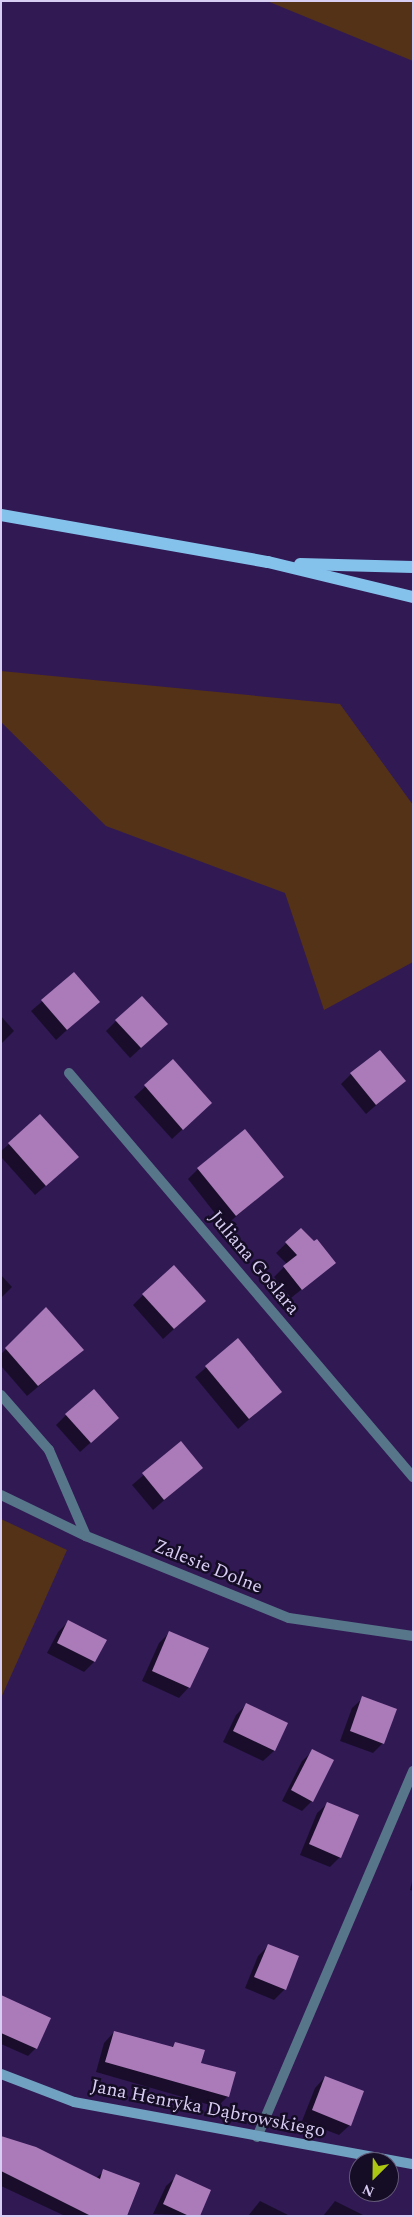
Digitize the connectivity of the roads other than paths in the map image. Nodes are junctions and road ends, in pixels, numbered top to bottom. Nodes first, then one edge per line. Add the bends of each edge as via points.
1 (1, 515) edge
2 (268, 562) junction
3 (413, 567) edge
4 (413, 597) edge
5 (69, 1072) dead end
6 (1, 1395) edge
7 (413, 1477) edge
8 (1, 1495) edge
9 (86, 1536) junction
10 (413, 1636) edge
11 (413, 1771) edge
12 (1, 2074) edge
13 (257, 2137) junction
14 (413, 2164) edge

1 - 2 main road
2 - 3 main road
2 - 4 main road
5 - 7 street, Juliana Goslara
6 - 9 street via 49,1450
8 - 9 street, Zalesie Dolne
9 - 10 street, Zalesie Dolne via 289,1618
11 - 13 street
12 - 13 street, Jana Henryka Dąbrowskiego via 74,2102
13 - 14 street, Jana Henryka Dąbrowskiego

